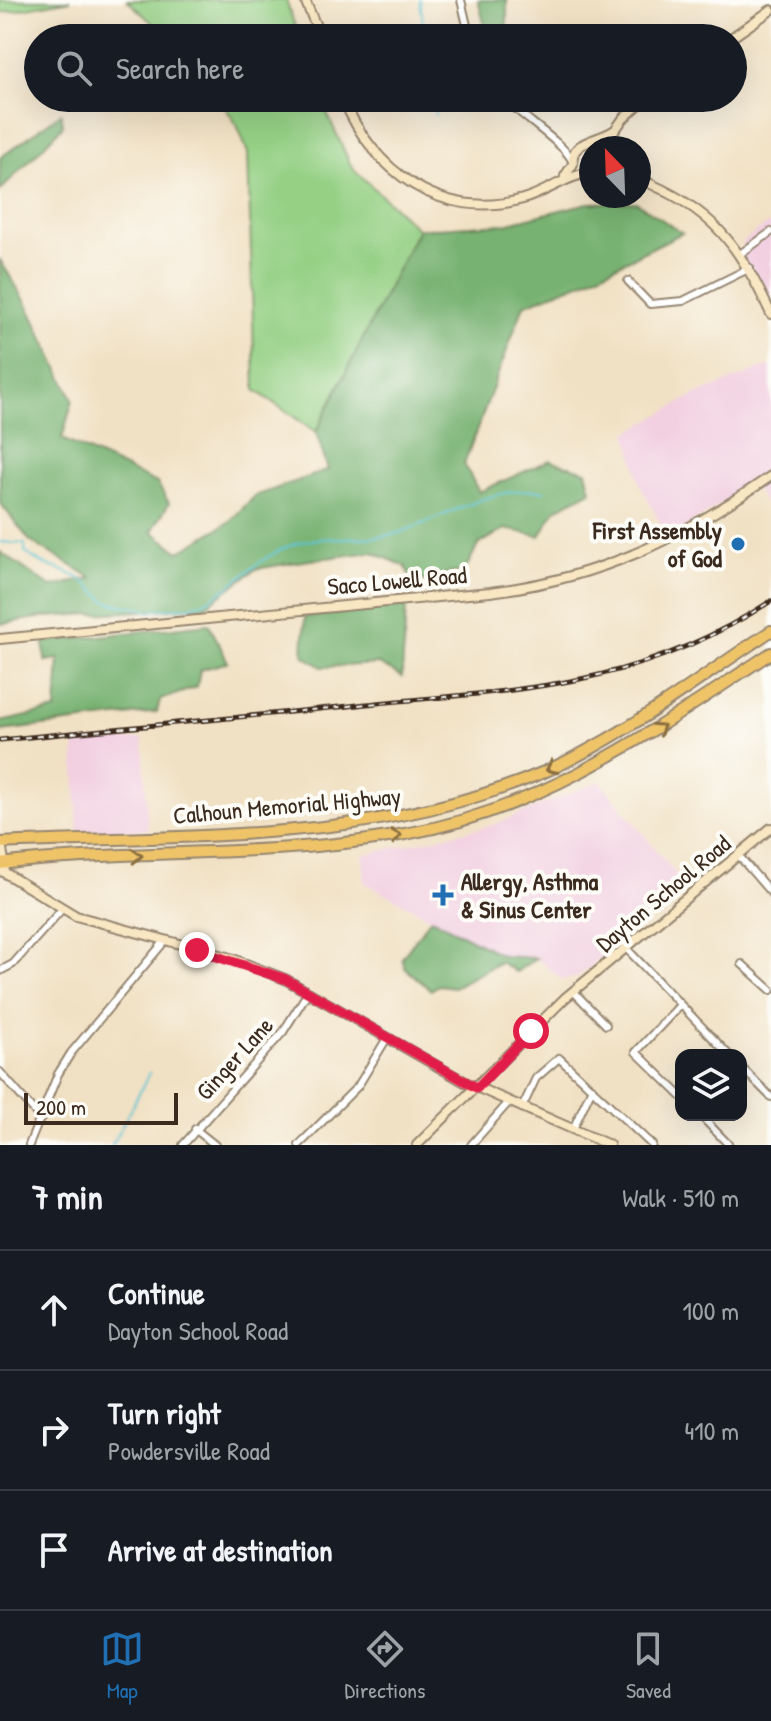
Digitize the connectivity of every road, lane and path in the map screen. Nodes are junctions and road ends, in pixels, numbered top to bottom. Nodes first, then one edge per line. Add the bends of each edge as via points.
1 (305, 0) edge
2 (461, 0) edge
3 (771, 10) edge
4 (315, 24) edge
5 (467, 24) edge
6 (747, 27) edge
7 (349, 112) edge
8 (518, 112) edge
9 (632, 112) edge
10 (613, 131) junction
11 (601, 136) edge
12 (609, 136) edge
13 (557, 143) junction
14 (579, 144) edge
15 (579, 147) edge
16 (573, 163) junction
17 (579, 166) edge
18 (579, 176) edge
19 (555, 184) junction
20 (651, 185) edge
21 (771, 232) edge
22 (740, 254) junction
23 (750, 268) junction
24 (628, 281) dead end
25 (771, 314) edge
26 (771, 476) edge
27 (771, 631) edge
28 (0, 639) edge
29 (771, 653) edge
30 (619, 732) junction
31 (629, 748) junction
32 (510, 786) junction
33 (518, 802) junction
34 (298, 828) junction
35 (771, 828) edge
36 (90, 838) junction
37 (107, 838) junction
38 (53, 840) junction
39 (0, 843) edge
40 (298, 847) junction
41 (739, 856) junction
42 (109, 858) junction
43 (69, 859) junction
44 (38, 860) junction
45 (1, 866) edge
46 (771, 893) edge
47 (62, 909) junction
48 (164, 942) junction
49 (627, 949) junction
50 (742, 964) dead end
51 (0, 971) edge
52 (771, 990) edge
53 (308, 992) junction
54 (574, 992) junction
55 (680, 1005) junction
56 (606, 1025) dead end
57 (387, 1038) junction
58 (723, 1049) edge
59 (0, 1072) edge
60 (747, 1073) edge
61 (477, 1088) junction
62 (592, 1088) junction
63 (675, 1090) edge
64 (771, 1097) edge
65 (508, 1103) junction
66 (522, 1108) junction
67 (41, 1119) junction
68 (706, 1121) edge
69 (195, 1129) junction
70 (573, 1129) junction
71 (423, 1143) edge
72 (29, 1145) edge
73 (183, 1145) edge
74 (215, 1145) edge
75 (299, 1145) edge
76 (471, 1145) edge
77 (609, 1145) edge
78 (652, 1145) edge
79 (729, 1145) edge

1 - 4 street
2 - 5 street
3 - 6 street
7 - 19 street via 383,163 439,198 507,203
8 - 13 street
9 - 10 street
10 - 11 street
10 - 12 street
13 - 14 street
13 - 16 street
15 - 16 street
16 - 17 street
16 - 19 street
18 - 19 street
20 - 22 street via 693,205
21 - 22 street
22 - 23 street
23 - 24 street via 671,305 650,304
23 - 25 street
26 - 28 street, Saco Lowell Road via 666,542 557,582
27 - 30 highway, Calhoun Memorial Highway
31 -> 29 highway, Calhoun Memorial Highway
30 - 31 highway
30 -> 32 highway, Calhoun Memorial Highway
31 - 33 highway, Calhoun Memorial Highway
32 - 33 highway
32 - 34 highway, Calhoun Memorial Highway via 400,818
40 -> 33 highway, Calhoun Memorial Highway via 407,834
34 - 37 highway, Calhoun Memorial Highway
34 - 40 highway
35 - 41 street, Dayton School Road
36 - 37 highway, Calhoun Memorial Highway
36 - 38 highway, Calhoun Memorial Highway
36 - 43 highway via 71,847
37 - 42 highway
38 - 39 highway, Calhoun Memorial Highway
38 - 44 highway via 53,854
39 - 45 street
42 -> 40 highway, Calhoun Memorial Highway
41 - 46 street
41 - 49 street, Dayton School Road
42 - 43 highway, Calhoun Memorial Highway
43 - 44 highway, Calhoun Memorial Highway
44 - 45 highway, Calhoun Memorial Highway
45 - 47 street
47 - 48 street
47 - 51 street via 32,945
48 - 53 street via 248,964
48 - 67 street via 71,1053
49 - 54 street, Dayton School Road
49 - 55 street
50 - 52 street
53 - 57 street
53 - 69 street, Ginger Lane via 283,1032
54 - 56 street
54 - 61 street, Dayton School Road
55 - 58 street
55 - 63 street via 636,1052
57 - 61 street
57 - 75 street via 358,1086
59 - 67 street
60 - 64 street
61 - 65 street
61 - 71 street, Dayton School Road
62 - 66 street via 559,1058 536,1078
62 - 70 street
62 - 78 street
65 - 66 street
65 - 76 street
66 - 70 street
67 - 72 street
68 - 79 street
69 - 73 street, Ginger Lane
69 - 74 street
70 - 77 street

